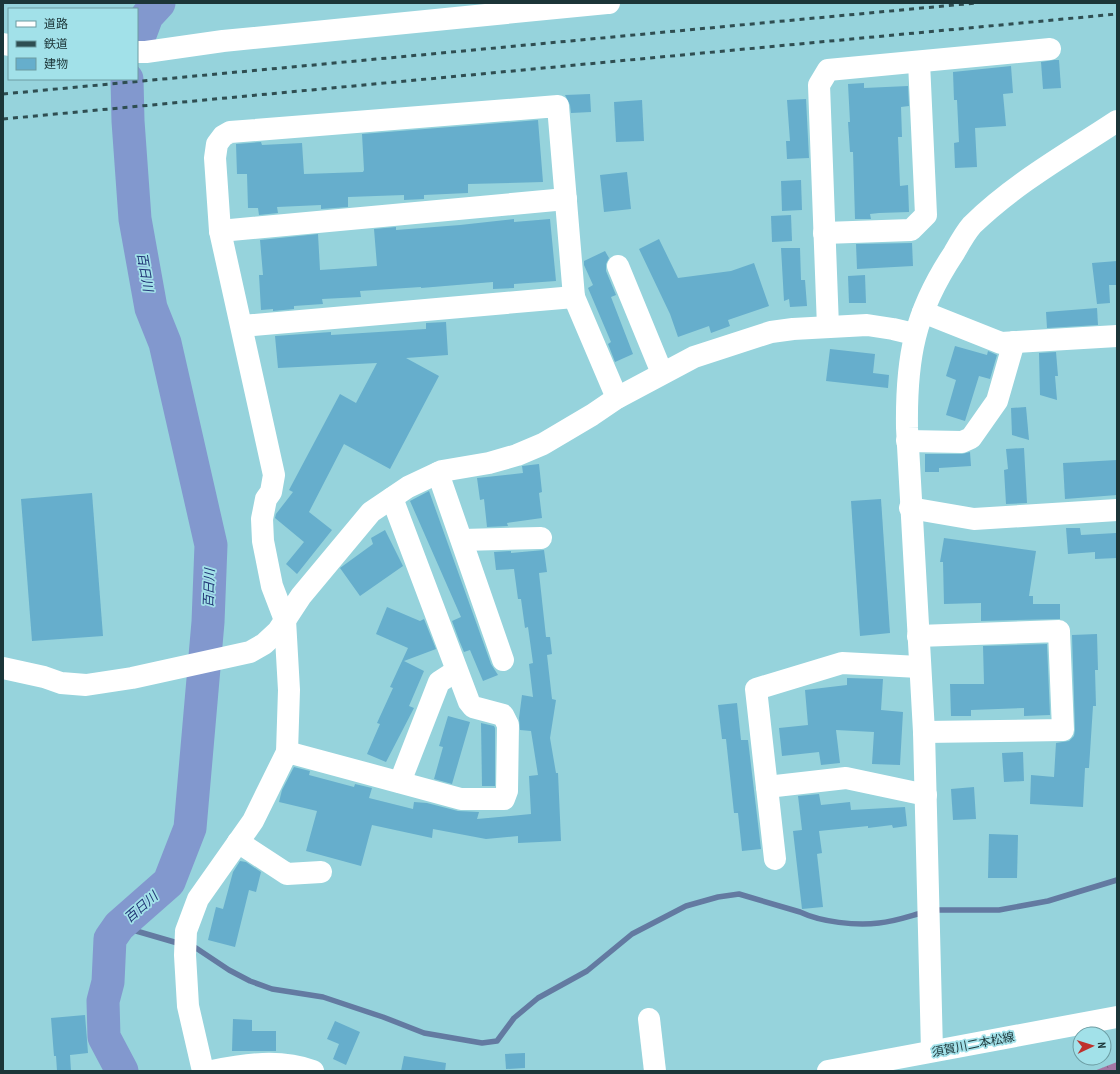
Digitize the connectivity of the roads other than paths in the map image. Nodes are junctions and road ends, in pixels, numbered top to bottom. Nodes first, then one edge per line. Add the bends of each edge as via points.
1 (608, 3) edge
2 (1050, 49) dead end
3 (142, 52) edge
4 (919, 62) junction
5 (1117, 121) edge
6 (566, 199) junction
7 (220, 231) junction
8 (824, 233) junction
9 (618, 266) dead end
10 (574, 296) junction
11 (923, 312) junction
12 (242, 326) junction
13 (828, 327) junction
14 (914, 334) junction
15 (1117, 336) edge
16 (1014, 342) junction
17 (662, 373) junction
18 (617, 398) junction
19 (907, 441) junction
20 (438, 473) junction
21 (392, 498) junction
22 (910, 508) junction
23 (1117, 510) edge
24 (541, 538) dead end
25 (462, 540) junction
26 (284, 620) junction
27 (918, 636) junction
28 (503, 660) dead end
29 (3, 668) edge
30 (919, 668) junction
31 (456, 671) junction
32 (924, 732) junction
33 (286, 752) junction
34 (400, 782) junction
35 (767, 786) junction
36 (926, 795) junction
37 (238, 842) junction
38 (775, 859) dead end
39 (321, 872) dead end
40 (1117, 1017) edge
41 (649, 1019) dead end
42 (932, 1051) junction
43 (203, 1071) edge
44 (212, 1071) edge
45 (313, 1071) edge
46 (654, 1071) edge
47 (828, 1071) edge

1 - 3 street via 223,41
2 - 4 street
4 - 8 street via 828,70 819,85
4 - 8 street via 926,215 911,230
5 - 11 street via 1031,175 971,226 933,288
6 - 7 street
6 - 7 street via 558,106 230,132 217,144 215,158
6 - 10 street
7 - 12 street
8 - 13 street
9 - 17 street
10 - 12 street
10 - 18 street
11 - 14 street
11 - 16 street via 1002,343
12 - 26 street via 274,475 262,520 263,540 272,586
13 - 14 street via 867,325
13 - 17 street via 771,332 694,357
14 - 19 street via 906,385
15 - 16 street
16 - 19 street via 997,401 971,438 962,442
17 - 18 street
18 - 20 street via 543,444 489,463
19 - 22 street
20 - 21 street via 408,487
20 - 25 street
21 - 26 street via 371,512
21 - 31 street
22 - 23 street via 974,519
22 - 27 street
24 - 25 street
25 - 28 street
26 - 29 street via 278,631 250,652 176,669 86,685 61,683
26 - 33 street via 289,690
27 - 30 street
27 - 32 street via 1059,631 1063,730
30 - 32 street
30 - 35 street via 842,663 756,689
31 - 34 street via 439,682
31 - 34 street via 473,707 503,715 508,725 507,791 504,799 461,799
32 - 36 street
33 - 34 street
33 - 37 street via 253,820
35 - 36 street via 846,778
35 - 38 street
36 - 42 street
37 - 39 street via 287,874
37 - 43 street via 198,899 186,931 188,1006
40 - 42 street, 須賀川二本松線
41 - 46 street
42 - 47 street, 須賀川二本松線
44 - 45 street via 278,1063

